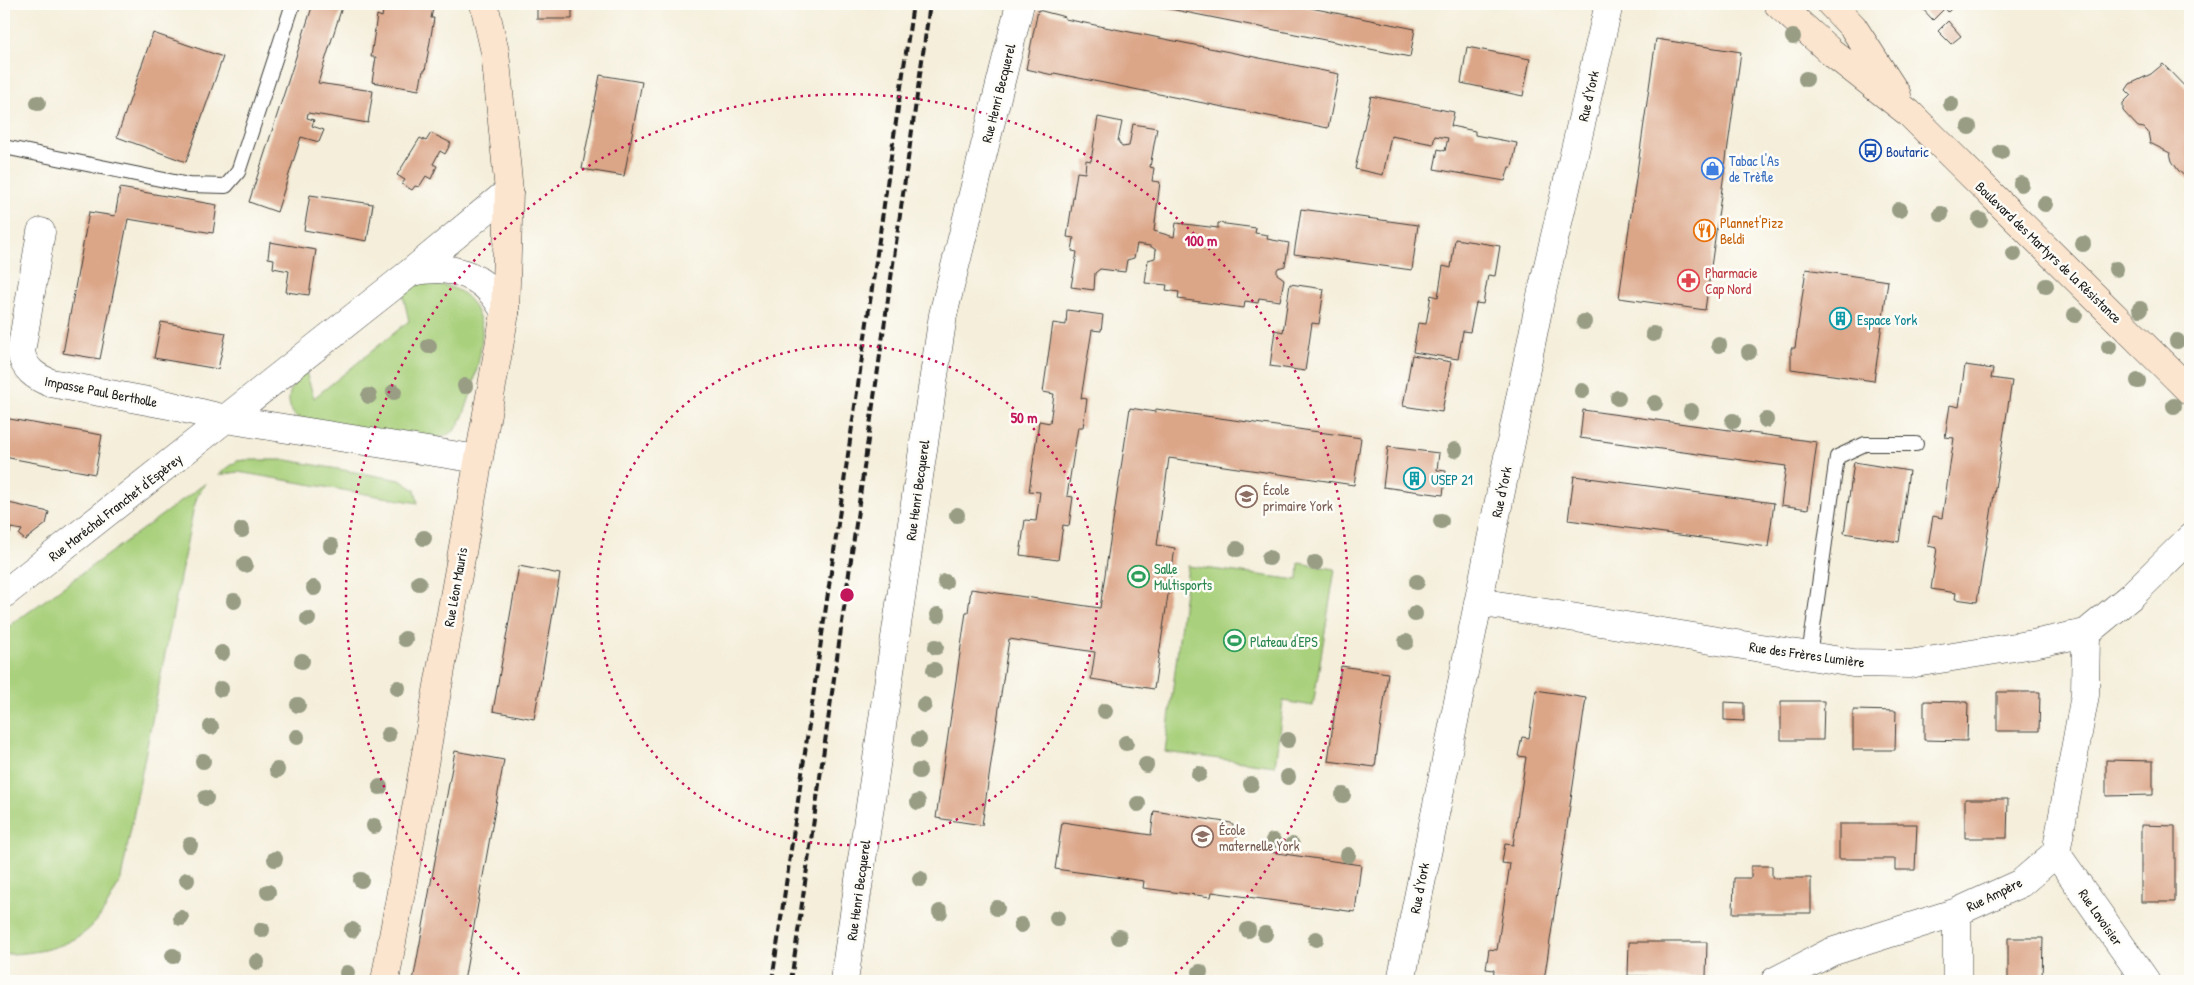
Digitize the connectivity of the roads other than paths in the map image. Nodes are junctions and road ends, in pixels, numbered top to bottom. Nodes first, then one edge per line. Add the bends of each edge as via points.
1 (293, 4) edge
2 (484, 4) edge
3 (1020, 4) edge
4 (1609, 4) edge
5 (1778, 4) edge
6 (1831, 4) edge
7 (1909, 113) junction
8 (4, 147) edge
9 (509, 191) junction
10 (41, 232) dead end
11 (411, 272) junction
12 (505, 313) junction
13 (2190, 391) edge
14 (226, 419) junction
15 (1916, 444) dead end
16 (478, 458) junction
17 (2190, 538) edge
18 (4, 594) edge
19 (1478, 602) junction
20 (2086, 633) junction
21 (1809, 656) junction
22 (2056, 852) junction
23 (1957, 912) junction
24 (385, 981) edge
25 (844, 981) edge
26 (1401, 981) edge
27 (1775, 981) edge
28 (1957, 981) edge
29 (2146, 981) edge

1 - 8 lane via 238,172 226,186 189,185
2 - 9 main road via 495,52
3 - 25 street, Rue Henri Becquerel via 943,316
4 - 19 street, Rue d'York via 1540,300
5 - 7 main road, Boulevard des Martyrs de la Résistance via 1831,52
6 - 7 main road, Boulevard des Martyrs de la Résistance via 1853,27
7 - 13 main road, Boulevard des Martyrs de la Résistance
9 - 11 street, Rue Maréchal Franchet d'Espèrey
9 - 12 main road, Rue Léon Mauris
10 - 14 street, Impasse Paul Bertholle via 22,342 22,360 27,368 37,378 51,383 169,404
11 - 12 street via 442,268 469,276 494,295
11 - 14 street, Rue Maréchal Franchet d'Espèrey
12 - 16 main road, Rue Léon Mauris
14 - 16 street
14 - 18 street, Rue Maréchal Franchet d'Espèrey
15 - 21 lane via 1866,444 1837,457
16 - 24 main road, Rue Léon Mauris
17 - 20 street, Rue des Frères Lumière via 2132,596
19 - 21 street, Rue des Frères Lumière
19 - 26 street, Rue d'York
20 - 21 street, Rue des Frères Lumière via 1909,664 1853,663
20 - 22 street via 2085,695
22 - 23 street, Rue Ampère via 2021,883
22 - 29 street, Rue Lavoisier
23 - 27 street, Rue Ampère via 1831,952
23 - 28 street

